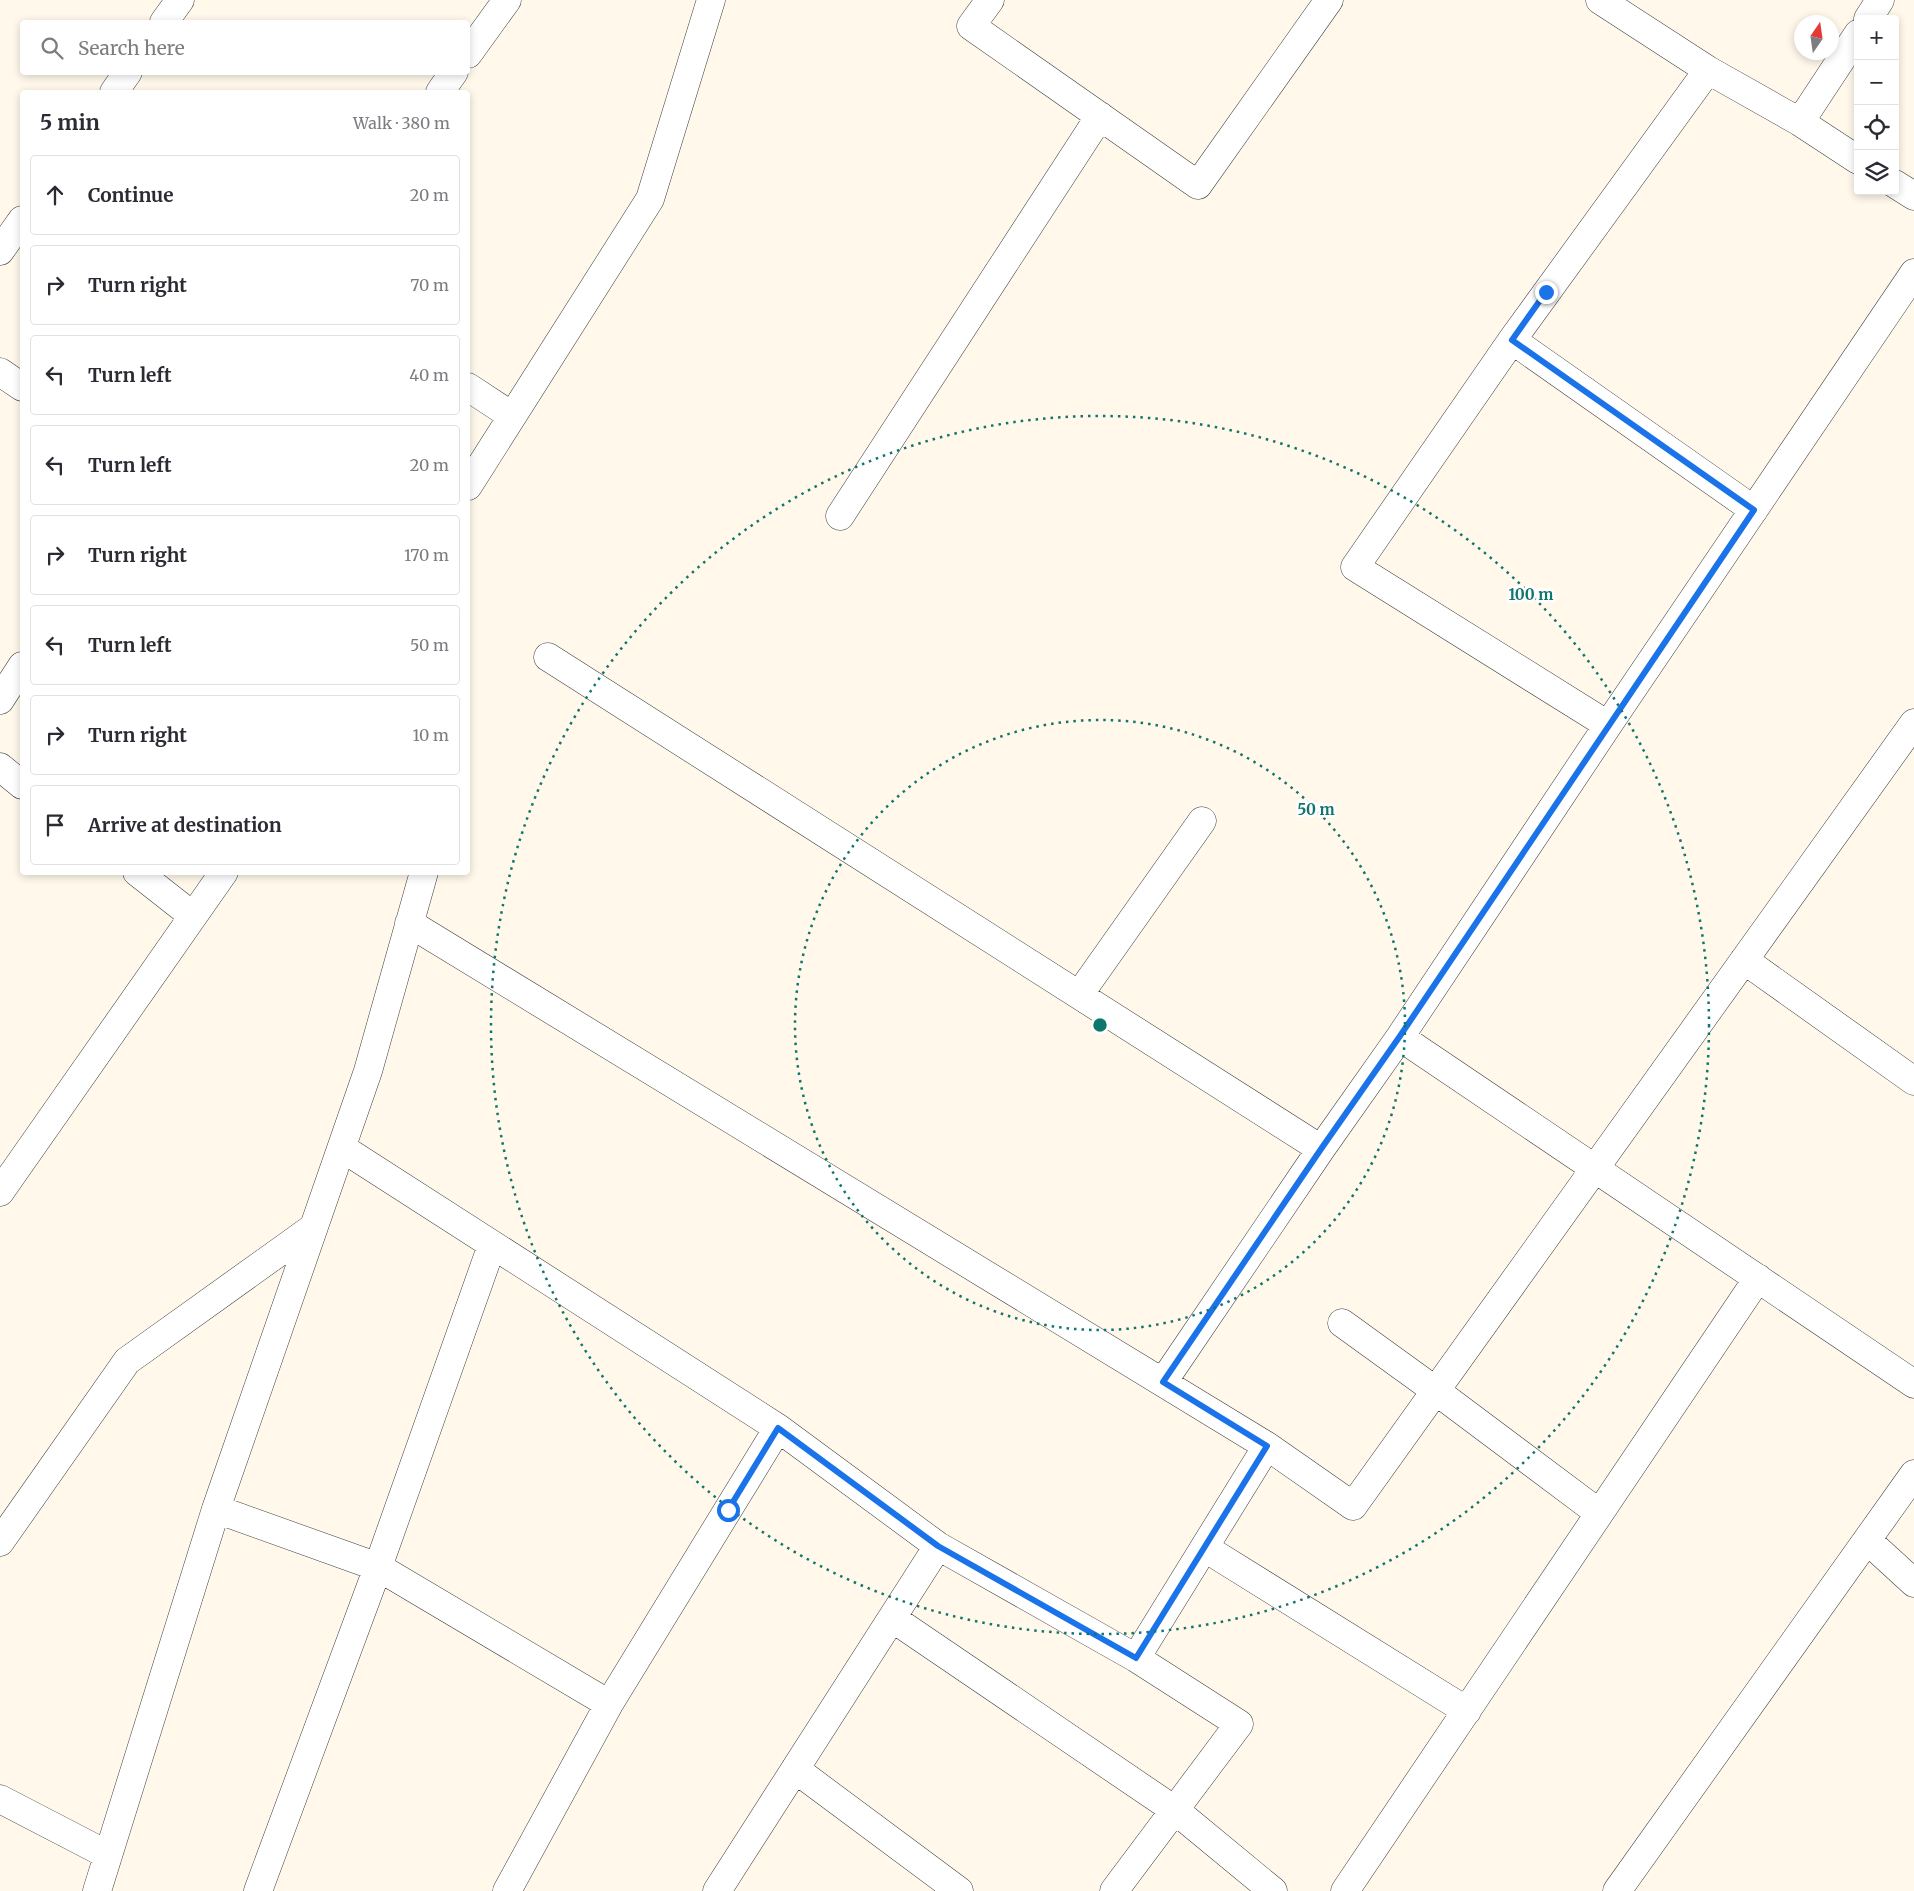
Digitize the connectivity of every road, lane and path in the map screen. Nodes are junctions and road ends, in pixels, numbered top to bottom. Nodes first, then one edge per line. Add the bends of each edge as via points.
1 (180, 0) edge
2 (507, 0) edge
3 (711, 0) edge
4 (990, 0) edge
5 (1329, 0) edge
6 (1600, 0) edge
7 (1880, 0) edge
8 (1871, 15) edge
9 (165, 20) edge
10 (1854, 40) edge
11 (470, 51) edge
12 (1708, 70) junction
13 (126, 75) edge
14 (452, 75) edge
15 (115, 90) edge
16 (441, 90) edge
17 (1100, 116) junction
18 (1800, 122) junction
19 (1854, 157) edge
20 (1899, 187) edge
21 (1914, 196) edge
22 (20, 223) edge
23 (0, 251) edge
24 (1914, 273) edge
25 (1512, 340) junction
26 (0, 372) edge
27 (20, 386) edge
28 (470, 388) edge
29 (512, 416) junction
30 (470, 483) edge
31 (1754, 510) junction
32 (840, 516) dead end
33 (548, 657) dead end
34 (20, 669) edge
35 (0, 700) edge
36 (1914, 723) edge
37 (1608, 725) junction
38 (0, 767) edge
39 (20, 783) edge
40 (1202, 821) dead end
41 (140, 875) edge
42 (222, 875) edge
43 (423, 875) edge
44 (194, 916) junction
45 (409, 923) junction
46 (1744, 960) junction
47 (1079, 995) junction
48 (1400, 1036) junction
49 (1914, 1081) edge
50 (342, 1148) junction
51 (1321, 1149) junction
52 (1595, 1168) junction
53 (0, 1192) edge
54 (314, 1227) junction
55 (492, 1245) junction
56 (1758, 1278) junction
57 (1342, 1323) dead end
58 (1163, 1382) junction
59 (1914, 1384) edge
60 (1436, 1391) junction
61 (778, 1428) junction
62 (1267, 1446) junction
63 (1914, 1474) edge
64 (216, 1509) junction
65 (1599, 1514) junction
66 (1867, 1540) junction
67 (0, 1542) edge
68 (938, 1546) junction
69 (1204, 1548) junction
70 (378, 1567) junction
71 (1914, 1583) edge
72 (892, 1618) junction
73 (1136, 1658) junction
74 (609, 1704) junction
75 (1467, 1710) junction
76 (795, 1769) junction
77 (0, 1799) edge
78 (1176, 1811) junction
79 (108, 1855) junction
80 (97, 1891) edge
81 (258, 1891) edge
82 (507, 1891) edge
83 (717, 1891) edge
84 (959, 1891) edge
85 (1114, 1891) edge
86 (1272, 1891) edge
87 (1346, 1891) edge
88 (1617, 1891) edge

1 - 9 street
2 - 11 street
3 - 29 street via 650,199
4 - 17 street via 971,26
5 - 17 street via 1198,185
6 - 12 street
7 - 8 street
10 - 18 street
12 - 18 street
12 - 25 street
13 - 15 street
14 - 16 street
17 - 32 street
18 - 19 street
20 - 21 street
22 - 23 street
24 - 31 street
25 - 31 street
25 - 37 street via 1355,568
26 - 27 street
28 - 29 street
29 - 30 street
31 - 37 street
33 - 47 street
34 - 35 street
36 - 46 street
37 - 48 street
38 - 39 street
40 - 47 street
41 - 44 street
42 - 44 street
43 - 45 street
44 - 53 street
45 - 50 street via 368,1071
45 - 58 street
46 - 49 street
46 - 52 street
47 - 51 street
48 - 51 street
48 - 52 street
50 - 54 street
50 - 55 street
51 - 58 street
52 - 56 street
52 - 60 street
54 - 64 street
54 - 67 street via 127,1361
55 - 61 street
55 - 70 street
56 - 59 street
56 - 65 street
57 - 60 street
58 - 62 street
60 - 62 street via 1354,1506
60 - 65 street
61 - 68 street
61 - 74 street
62 - 69 street
63 - 66 street
64 - 70 street
64 - 79 street
65 - 75 street
66 - 71 street
66 - 88 street
68 - 72 street
68 - 73 street
69 - 73 street
69 - 75 street
70 - 74 street
70 - 81 street
72 - 76 street
72 - 78 street
73 - 78 street via 1239,1724
74 - 82 street
75 - 87 street
76 - 83 street
76 - 84 street
77 - 79 street
78 - 85 street
78 - 86 street
79 - 80 street

